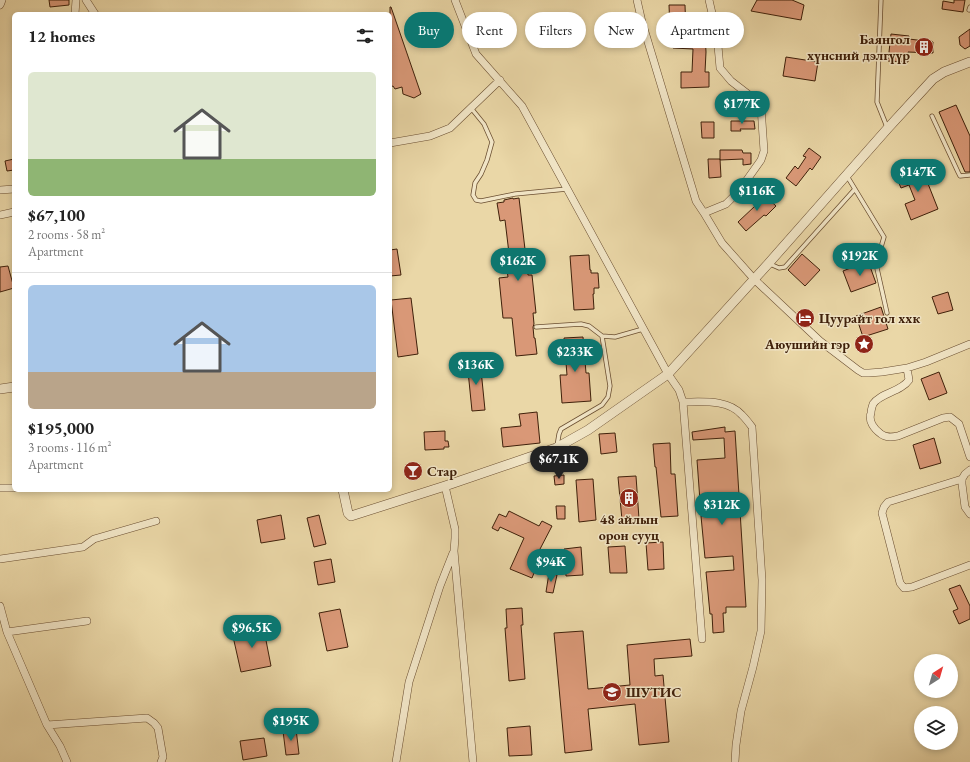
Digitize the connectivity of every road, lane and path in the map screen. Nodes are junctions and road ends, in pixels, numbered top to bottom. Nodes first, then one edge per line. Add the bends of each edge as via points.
1 (2, 0) edge
2 (76, 0) edge
3 (86, 0) edge
4 (455, 0) edge
5 (637, 0) edge
6 (709, 0) edge
7 (881, 0) edge
8 (0, 5) edge
9 (75, 12) edge
10 (94, 12) edge
11 (970, 62) edge
12 (500, 80) junction
13 (471, 108) junction
14 (932, 116) dead end
15 (888, 128) junction
16 (392, 143) edge
17 (846, 175) junction
18 (970, 175) edge
19 (567, 188) junction
20 (12, 189) edge
21 (855, 189) junction
22 (0, 190) edge
23 (12, 212) edge
24 (704, 214) junction
25 (0, 215) edge
26 (768, 264) junction
27 (754, 279) junction
28 (887, 313) dead end
29 (536, 327) dead end
30 (643, 329) junction
31 (602, 336) junction
32 (970, 344) edge
33 (907, 368) junction
34 (668, 374) junction
35 (12, 387) edge
36 (0, 389) edge
37 (683, 402) junction
38 (556, 448) junction
39 (970, 457) edge
40 (970, 470) edge
41 (962, 479) junction
42 (445, 486) junction
43 (0, 488) edge
44 (12, 488) edge
45 (343, 492) edge
46 (970, 514) edge
47 (156, 521) dead end
48 (454, 551) junction
49 (0, 558) edge
50 (970, 565) edge
51 (0, 606) edge
52 (87, 621) dead end
53 (7, 632) junction
54 (702, 639) dead end
55 (47, 725) junction
56 (67, 762) edge
57 (161, 762) edge
58 (396, 762) edge
59 (473, 762) edge
60 (735, 762) edge

1 - 8 street
2 - 9 street
3 - 10 street
4 - 12 street via 476,54
5 - 24 street via 696,201
6 - 24 street via 717,35 720,68 761,107 764,152 739,191 726,204
7 - 15 lane via 876,102
11 - 15 street via 933,79
12 - 13 street
12 - 19 street via 522,106
13 - 16 street via 450,128 430,136
13 - 19 lane via 484,124 492,142 482,174 475,183 473,195 476,200
14 - 18 lane via 960,176
15 - 17 street
17 - 21 lane
17 - 26 street
19 - 30 street
20 - 22 street
21 - 26 lane via 785,267 779,268
21 - 28 lane via 884,236 876,264
23 - 25 street
24 - 27 street via 722,243
26 - 27 street
27 - 33 street via 820,341 863,373
27 - 34 street
29 - 31 lane via 581,324 589,326
30 - 31 lane via 615,337
30 - 34 street
31 - 38 lane via 610,386 608,397 602,406 561,429
32 - 33 street
33 - 39 street via 909,380 906,385 873,405 869,417 872,426 891,438 950,417 959,424
34 - 37 street via 679,390
34 - 38 street via 588,430
35 - 36 street
37 - 54 street
37 - 60 street via 715,402 730,406 742,414 752,427 762,580 761,631 741,711
38 - 42 street
40 - 41 street
41 - 46 street via 965,507
41 - 50 street via 888,502 882,513 900,583 904,588
42 - 45 street via 352,516 348,513
42 - 48 street via 455,529
43 - 44 street
47 - 49 street via 94,539 83,547
48 - 58 street via 409,682
48 - 59 street
51 - 53 street
52 - 53 street
53 - 55 street
55 - 56 street
55 - 57 street via 147,718 158,728 163,757

